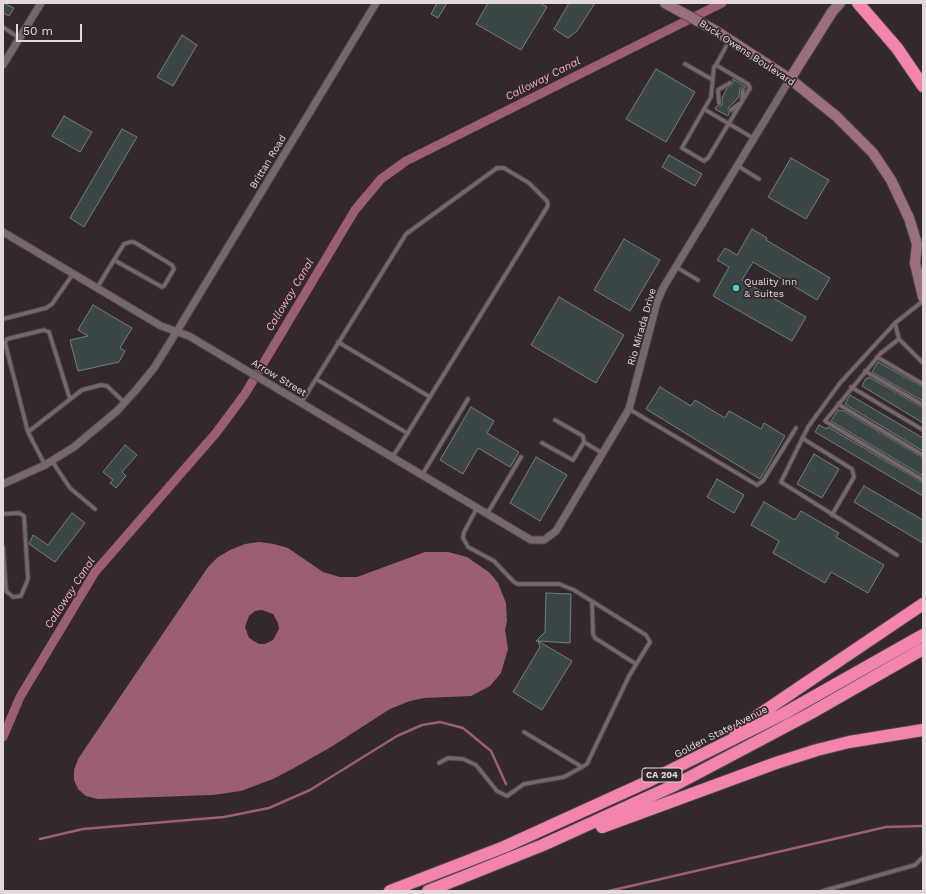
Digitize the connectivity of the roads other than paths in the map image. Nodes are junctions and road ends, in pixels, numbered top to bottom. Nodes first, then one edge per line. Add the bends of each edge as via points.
1 (41, 3) edge
2 (376, 3) edge
3 (840, 3) edge
4 (858, 3) edge
5 (669, 5) edge
6 (3, 28) edge
7 (19, 38) junction
8 (730, 40) junction
9 (685, 64) dead end
10 (3, 65) edge
11 (716, 65) junction
12 (790, 79) junction
13 (713, 80) junction
14 (730, 83) dead end
15 (712, 86) junction
16 (923, 86) edge
17 (718, 90) junction
18 (743, 90) dead end
19 (719, 103) dead end
20 (741, 103) junction
21 (704, 109) junction
22 (731, 110) dead end
23 (729, 124) junction
24 (753, 138) junction
25 (737, 165) junction
26 (759, 179) dead end
27 (3, 232) edge
28 (920, 246) edge
29 (114, 260) junction
30 (675, 267) junction
31 (73, 274) junction
32 (698, 280) dead end
33 (97, 288) junction
34 (923, 297) edge
35 (923, 301) edge
36 (3, 319) edge
37 (895, 323) junction
38 (177, 331) junction
39 (899, 338) junction
40 (338, 342) junction
41 (877, 357) junction
42 (923, 363) edge
43 (865, 371) junction
44 (316, 379) junction
45 (923, 384) edge
46 (851, 387) junction
47 (430, 397) junction
48 (70, 399) junction
49 (468, 399) dead end
50 (125, 403) junction
51 (301, 403) junction
52 (838, 404) junction
53 (923, 405) edge
54 (629, 409) junction
55 (555, 420) dead end
56 (796, 428) dead end
57 (923, 430) edge
58 (28, 432) junction
59 (407, 433) junction
60 (802, 438) junction
61 (584, 442) junction
62 (542, 443) dead end
63 (602, 453) junction
64 (923, 455) edge
65 (392, 457) junction
66 (521, 457) dead end
67 (52, 461) junction
68 (45, 465) junction
69 (422, 475) junction
70 (923, 480) edge
71 (3, 484) edge
72 (477, 508) junction
73 (95, 509) dead end
74 (3, 514) edge
75 (487, 514) junction
76 (832, 515) junction
77 (544, 540) joint
78 (3, 547) edge
79 (897, 555) dead end
80 (592, 601) junction
81 (923, 604) edge
82 (923, 635) edge
83 (923, 649) edge
84 (636, 664) junction
85 (923, 730) edge
86 (524, 732) dead end
87 (439, 763) dead end
88 (686, 763) junction
89 (582, 767) junction
90 (543, 845) junction
91 (923, 857) edge
92 (390, 891) edge
93 (428, 891) edge
94 (822, 891) edge

1 - 7 street
2 - 38 street, Brittan Road
3 - 12 main road
4 - 16 highway via 897,48
5 - 8 main road, Buck Owens Boulevard
6 - 7 lane
7 - 10 street
8 - 11 lane
8 - 12 main road, Buck Owens Boulevard
9 - 13 lane
11 - 13 lane
11 - 20 lane via 749,86
12 - 24 street, Rio Mirada Drive
12 - 28 main road, Buck Owens Boulevard via 836,116 872,153 902,200
13 - 15 lane
14 - 17 lane
15 - 17 lane
15 - 21 lane via 711,97
17 - 19 lane
18 - 20 lane
20 - 22 lane
20 - 23 lane
21 - 23 lane
21 - 23 lane via 682,148 704,161
23 - 24 lane
24 - 25 street, Rio Mirada Drive
25 - 26 lane
25 - 30 street, Rio Mirada Drive
27 - 31 street, Arrow Street
28 - 34 main road, Buck Owens Boulevard via 915,263
29 - 29 lane via 124,244 134,242 172,265 174,269 162,287
29 - 33 lane
30 - 32 lane
30 - 54 street, Rio Mirada Drive via 657,302
31 - 33 street, Arrow Street
31 - 36 lane via 52,304 46,308
33 - 38 street, Arrow Street via 161,326
35 - 37 lane
37 - 39 lane
37 - 60 lane via 840,383
38 - 50 street, Brittan Road via 154,368
38 - 51 street, Arrow Street
39 - 41 lane
39 - 42 lane
40 - 44 lane
40 - 47 lane
40 - 47 lane via 406,234 498,168 504,168 529,183 547,201 546,209
41 - 43 lane
41 - 45 lane
43 - 46 lane
43 - 53 lane
44 - 51 lane
44 - 59 lane
46 - 52 lane
46 - 57 lane
47 - 59 lane
48 - 50 lane via 82,390 100,385 107,386
48 - 58 lane
48 - 58 lane via 49,332 44,330 7,339 5,342
49 - 69 lane
50 - 67 street, Brittan Road via 96,430
51 - 65 street, Arrow Street
52 - 64 lane
52 - 70 lane via 825,420
54 - 56 lane via 758,485
54 - 63 street, Rio Mirada Drive
55 - 61 lane via 583,436
58 - 68 lane
59 - 65 lane
60 - 76 lane via 781,482
60 - 76 lane via 852,469 854,477
61 - 62 lane via 573,460
61 - 63 lane
63 - 77 street, Rio Mirada Drive via 556,531
65 - 69 street, Arrow Street
66 - 75 lane
67 - 68 street, Brittan Road
67 - 73 lane via 70,488
68 - 71 street, Brittan Road
69 - 72 street, Arrow Street
72 - 75 street, Arrow Street
72 - 80 lane via 462,538 468,547 494,561 514,582 566,586
74 - 78 lane via 19,513 24,516 28,579 21,596 13,597 6,592
75 - 77 street, Arrow Street via 531,540
76 - 79 lane
80 - 84 lane via 593,634
80 - 84 lane via 649,638 650,642
81 - 88 highway
82 - 88 highway, Golden State Avenue / CA 204 via 783,714
83 - 90 highway, CA 204 via 682,781
84 - 89 lane via 591,759
85 - 90 highway via 817,750 593,830
86 - 89 lane
87 - 89 lane via 448,758 463,759 476,765 497,791 507,796 524,784 564,777
88 - 92 highway, Golden State Avenue / CA 204 via 504,847
90 - 93 highway, CA 204
91 - 94 lane via 915,865

